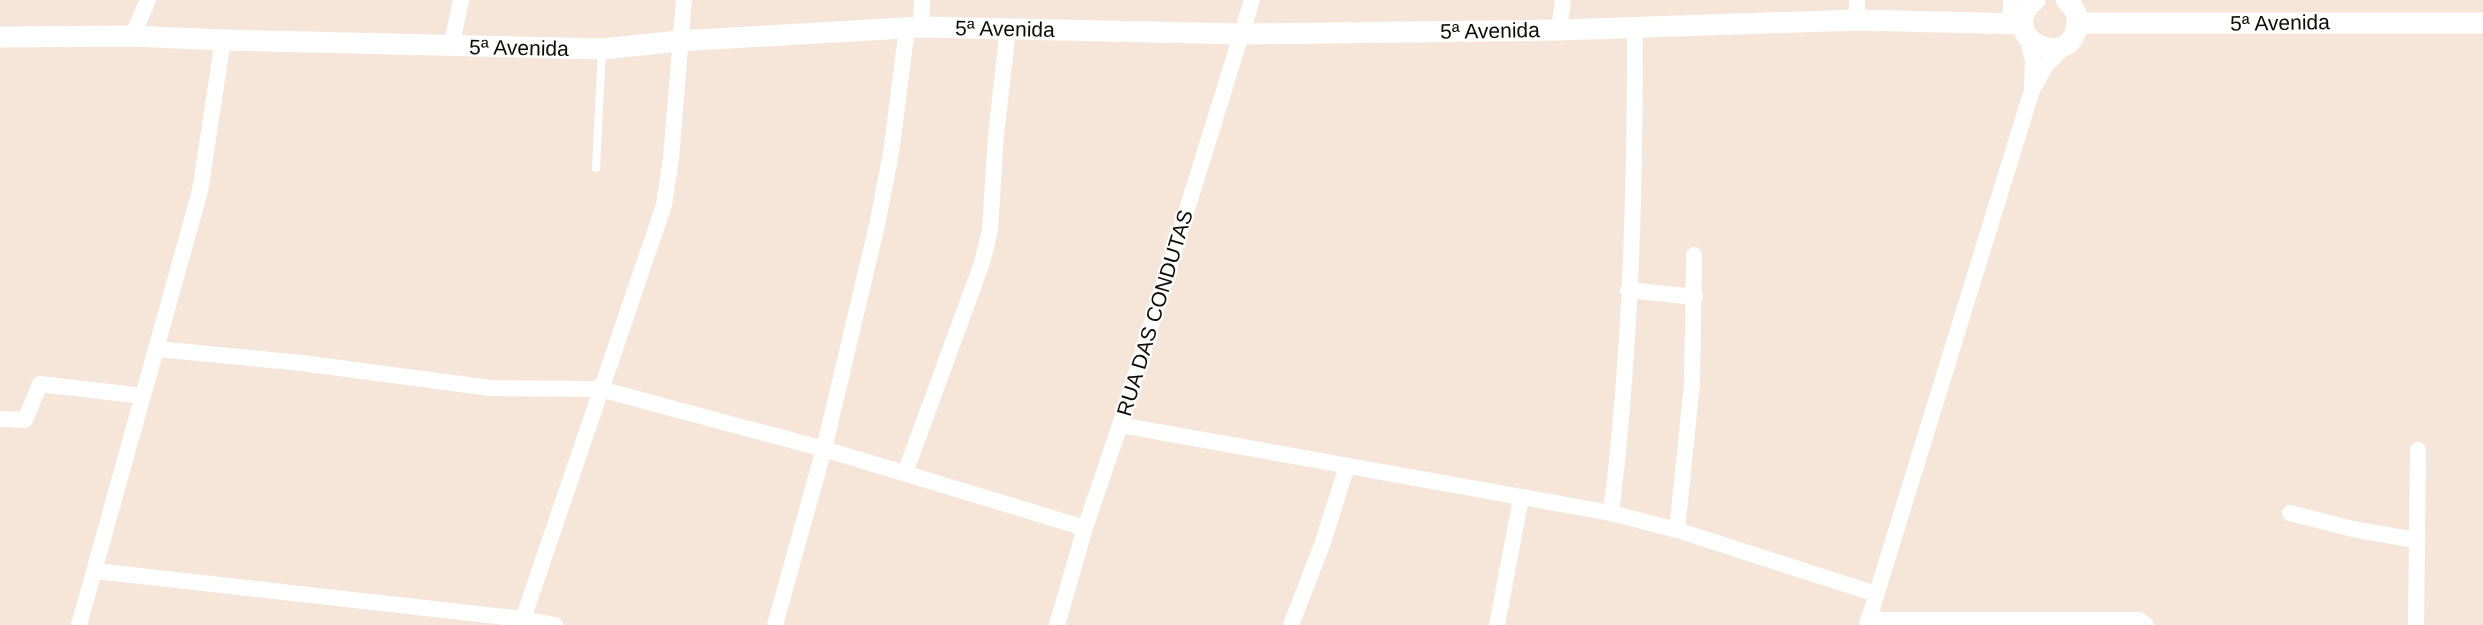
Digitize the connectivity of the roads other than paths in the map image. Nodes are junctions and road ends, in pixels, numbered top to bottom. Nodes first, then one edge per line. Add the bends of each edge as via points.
1 (148, 0) edge
2 (461, 0) edge
3 (684, 0) edge
4 (922, 0) edge
5 (1252, 0) edge
6 (1563, 0) edge
7 (2011, 0) edge
8 (2035, 0) edge
9 (2073, 8) edge
10 (1857, 10) edge
11 (2483, 23) edge
12 (2020, 26) junction
13 (1635, 27) junction
14 (914, 28) junction
15 (1008, 29) junction
16 (1559, 30) junction
17 (1242, 34) junction
18 (132, 36) junction
19 (0, 37) edge
20 (223, 40) junction
21 (679, 41) junction
22 (2067, 44) junction
23 (450, 46) junction
24 (603, 49) junction
25 (2032, 90) junction
26 (596, 168) dead end
27 (1694, 255) dead end
28 (1628, 290) junction
29 (1695, 297) junction
30 (157, 349) junction
31 (600, 389) junction
32 (143, 396) junction
33 (0, 419) edge
34 (1120, 425) junction
35 (824, 449) junction
36 (2418, 450) dead end
37 (1347, 466) junction
38 (905, 473) junction
39 (1521, 498) junction
40 (1611, 513) junction
41 (2290, 513) dead end
42 (1085, 528) junction
43 (1677, 530) junction
44 (2416, 540) junction
45 (96, 571) junction
46 (1876, 594) junction
47 (523, 620) junction
48 (1867, 623) edge
49 (79, 625) edge
50 (555, 625) edge
51 (775, 625) edge
52 (1057, 625) edge
53 (1292, 625) edge
54 (1497, 625) edge
55 (2146, 625) edge
56 (2416, 625) edge

1 - 18 street
2 - 23 street
3 - 21 street
4 - 14 street
5 - 17 street, RUA DAS CONDUTAS
6 - 16 street
7 - 12 street
8 - 12 street
9 - 11 street, 5ª Avenida
9 - 22 street via 2076,31
10 - 12 street, 5ª Avenida
10 - 13 street, 5ª Avenida
12 - 22 street via 2036,46 2060,48
12 - 25 street via 2033,60
13 - 16 street, 5ª Avenida
13 - 28 street via 1633,217
14 - 15 street, 5ª Avenida
14 - 21 street, 5ª Avenida
14 - 35 street via 877,225
15 - 17 street, 5ª Avenida
15 - 38 street via 990,230 982,263
16 - 17 street, 5ª Avenida
17 - 34 street, RUA DAS CONDUTAS
18 - 19 street, 5ª Avenida
18 - 20 street, 5ª Avenida
20 - 23 street, 5ª Avenida
20 - 30 street via 200,191
21 - 24 street, 5ª Avenida
21 - 31 street via 675,120 664,205
22 - 25 street via 2047,64
23 - 24 street, 5ª Avenida
24 - 26 lane
25 - 46 street
27 - 29 street
28 - 29 street
28 - 40 street via 1619,452
29 - 43 street via 1692,384
30 - 31 street via 490,388
30 - 32 street
31 - 35 street
31 - 47 street
32 - 33 street via 40,384 25,420
32 - 45 street
34 - 37 street
34 - 42 street, RUA DAS CONDUTAS
35 - 38 street
35 - 51 street
36 - 44 street
37 - 39 street
37 - 53 street
38 - 42 street
39 - 40 street
39 - 54 street
40 - 43 street
41 - 44 street
42 - 52 street, RUA DAS CONDUTAS
43 - 46 street
44 - 56 street
45 - 47 street
45 - 49 street
46 - 48 street
47 - 50 street
48 - 55 street via 2139,620

